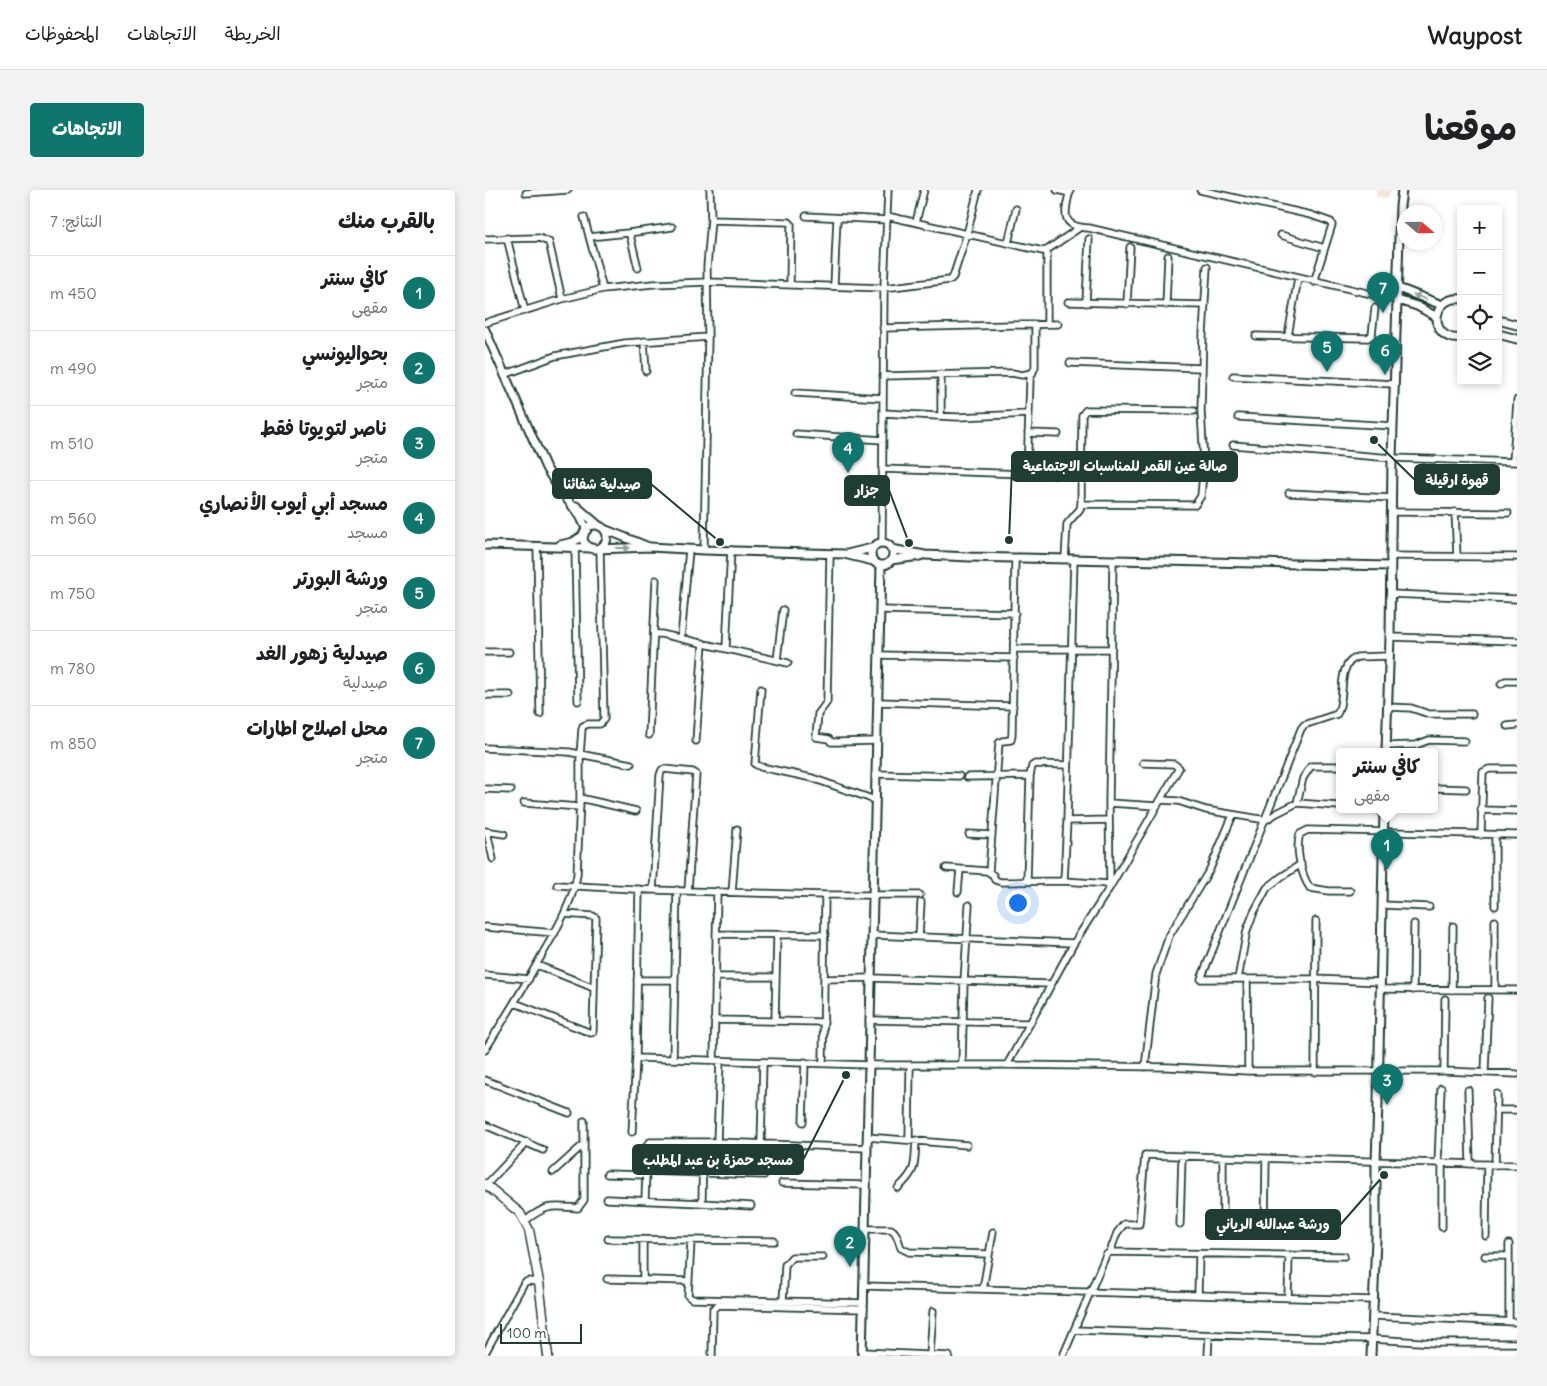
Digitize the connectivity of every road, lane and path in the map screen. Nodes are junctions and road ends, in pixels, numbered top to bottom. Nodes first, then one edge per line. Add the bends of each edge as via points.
1 (568, 190) edge
2 (710, 190) edge
3 (888, 190) edge
4 (924, 190) edge
5 (978, 190) edge
6 (1057, 190) edge
7 (1201, 190) edge
8 (1402, 190) edge
9 (1070, 191) edge
10 (526, 193) dead end
11 (1016, 209) dead end
12 (806, 216) dead end
13 (584, 217) dead end
14 (837, 218) junction
15 (887, 218) junction
16 (711, 220) junction
17 (916, 222) junction
18 (672, 228) dead end
19 (1079, 228) junction
20 (628, 233) junction
21 (967, 234) junction
22 (1281, 235) dead end
23 (589, 237) junction
24 (507, 238) junction
25 (485, 239) edge
26 (1089, 240) dead end
27 (1008, 243) junction
28 (1130, 247) dead end
29 (1324, 248) junction
30 (1047, 250) junction
31 (1168, 256) dead end
32 (1207, 267) dead end
33 (638, 268) dead end
34 (1298, 278) junction
35 (708, 282) junction
36 (1314, 282) junction
37 (790, 285) junction
38 (834, 286) junction
39 (884, 288) junction
40 (1398, 288) junction
41 (603, 289) junction
42 (562, 299) junction
43 (1457, 299) edge
44 (1397, 300) junction
45 (1068, 302) dead end
46 (1086, 303) junction
47 (1127, 304) junction
48 (1166, 305) junction
49 (1205, 305) junction
50 (1442, 305) junction
51 (1375, 308) dead end
52 (525, 311) junction
53 (1437, 317) junction
54 (1502, 321) edge
55 (485, 323) edge
56 (1035, 324) junction
57 (1047, 324) junction
58 (1058, 324) dead end
59 (1517, 325) edge
60 (883, 328) junction
61 (485, 330) edge
62 (1502, 335) edge
63 (1256, 336) dead end
64 (1288, 336) junction
65 (708, 337) junction
66 (1457, 338) edge
67 (1517, 339) edge
68 (644, 341) junction
69 (1070, 363) dead end
70 (1202, 368) junction
71 (646, 371) dead end
72 (1032, 373) junction
73 (941, 374) junction
74 (505, 375) junction
75 (883, 376) junction
76 (1233, 376) dead end
77 (1394, 384) junction
78 (795, 393) dead end
79 (883, 398) junction
80 (1517, 400) edge
81 (1194, 411) dead end
82 (883, 413) junction
83 (1029, 414) junction
84 (941, 416) junction
85 (1238, 418) dead end
86 (1393, 426) junction
87 (1028, 433) junction
88 (796, 434) dead end
89 (1058, 434) dead end
90 (883, 440) junction
91 (1233, 445) dead end
92 (1392, 458) junction
93 (1515, 462) edge
94 (882, 469) junction
95 (1027, 474) junction
96 (1057, 475) dead end
97 (1289, 493) dead end
98 (1391, 498) junction
99 (568, 499) junction
100 (1081, 504) junction
101 (1391, 512) junction
102 (1455, 512) junction
103 (1508, 513) dead end
104 (602, 528) junction
105 (585, 532) junction
106 (882, 543) junction
107 (485, 545) edge
108 (537, 546) junction
109 (550, 547) junction
110 (650, 547) junction
111 (575, 548) junction
112 (873, 548) junction
113 (596, 549) junction
114 (891, 549) junction
115 (689, 550) junction
116 (704, 550) junction
117 (731, 550) junction
118 (830, 554) junction
119 (844, 554) junction
120 (925, 555) junction
121 (1390, 556) junction
122 (1457, 557) junction
123 (1517, 557) edge
124 (1015, 558) junction
125 (1065, 559) junction
126 (1074, 559) junction
127 (891, 560) junction
128 (1113, 560) junction
129 (873, 561) junction
130 (881, 565) junction
131 (1390, 566) junction
132 (656, 580) dead end
133 (1390, 594) junction
134 (1517, 599) edge
135 (783, 610) dead end
136 (880, 610) junction
137 (1015, 613) junction
138 (654, 634) junction
139 (1389, 637) junction
140 (681, 638) junction
141 (1517, 641) edge
142 (703, 643) junction
143 (726, 648) junction
144 (1071, 648) junction
145 (1111, 648) junction
146 (1014, 649) junction
147 (485, 652) edge
148 (509, 652) dead end
149 (879, 655) junction
150 (1389, 656) junction
151 (1014, 658) junction
152 (777, 660) junction
153 (787, 663) dead end
154 (1517, 681) edge
155 (1501, 684) dead end
156 (761, 689) dead end
157 (485, 695) edge
158 (510, 695) dead end
159 (578, 701) dead end
160 (878, 702) junction
161 (1013, 706) junction
162 (1387, 707) junction
163 (540, 714) dead end
164 (1472, 714) dead end
165 (1517, 725) edge
166 (1507, 726) dead end
167 (649, 735) dead end
168 (696, 741) dead end
169 (877, 741) junction
170 (1465, 741) dead end
171 (485, 748) edge
172 (1386, 748) edge
173 (1394, 748) edge
174 (580, 754) junction
175 (1143, 763) dead end
176 (631, 764) dead end
177 (1069, 765) junction
178 (1336, 766) edge
179 (1517, 769) edge
180 (876, 774) junction
181 (959, 776) dead end
182 (1030, 776) junction
183 (967, 777) dead end
184 (996, 777) junction
185 (1438, 788) edge
186 (485, 789) edge
187 (1466, 789) dead end
188 (511, 790) dead end
189 (580, 798) junction
190 (875, 800) junction
191 (524, 803) dead end
192 (1109, 803) junction
193 (1159, 803) junction
194 (1297, 803) junction
195 (1336, 806) edge
196 (580, 807) junction
197 (636, 810) dead end
198 (1481, 810) junction
199 (1517, 811) edge
200 (1384, 813) edge
201 (1233, 815) junction
202 (1109, 820) junction
203 (1266, 820) junction
204 (1067, 821) junction
205 (737, 829) dead end
206 (1383, 831) junction
207 (486, 832) edge
208 (504, 834) dead end
209 (969, 834) dead end
210 (992, 834) junction
211 (1481, 834) junction
212 (1495, 835) junction
213 (1517, 835) edge
214 (493, 859) dead end
215 (1301, 864) junction
216 (946, 868) dead end
217 (960, 869) junction
218 (989, 872) junction
219 (1027, 881) junction
220 (1064, 881) junction
221 (557, 885) dead end
222 (575, 886) junction
223 (1109, 886) junction
224 (639, 889) junction
225 (653, 890) junction
226 (677, 890) junction
227 (687, 891) junction
228 (717, 891) junction
229 (1350, 891) dead end
230 (732, 892) junction
231 (958, 892) dead end
232 (825, 895) junction
233 (873, 895) junction
234 (920, 895) dead end
235 (921, 902) dead end
236 (969, 905) dead end
237 (1382, 905) junction
238 (1495, 906) dead end
239 (1429, 907) dead end
240 (564, 914) junction
241 (1316, 921) dead end
242 (1495, 921) dead end
243 (1414, 924) dead end
244 (1453, 926) dead end
245 (485, 927) edge
246 (555, 933) junction
247 (716, 934) junction
248 (777, 935) junction
249 (825, 935) junction
250 (872, 935) junction
251 (919, 937) junction
252 (966, 939) junction
253 (1074, 943) junction
254 (537, 965) junction
255 (485, 975) edge
256 (715, 977) junction
257 (776, 977) junction
258 (871, 978) junction
259 (529, 979) junction
260 (824, 979) junction
261 (1238, 979) junction
262 (1315, 979) junction
263 (637, 980) junction
264 (675, 980) junction
265 (964, 980) junction
266 (1247, 980) junction
267 (1051, 984) junction
268 (1380, 986) junction
269 (594, 988) junction
270 (1413, 990) junction
271 (1451, 990) junction
272 (1495, 990) junction
273 (1517, 990) edge
274 (1488, 998) dead end
275 (1445, 999) dead end
276 (515, 1003) junction
277 (714, 1020) junction
278 (869, 1020) junction
279 (775, 1021) junction
280 (824, 1022) junction
281 (963, 1022) junction
282 (1029, 1023) junction
283 (485, 1050) edge
284 (636, 1058) junction
285 (673, 1060) junction
286 (717, 1061) junction
287 (763, 1062) junction
288 (805, 1062) junction
289 (823, 1063) junction
290 (869, 1065) junction
291 (910, 1065) junction
292 (1007, 1065) junction
293 (962, 1066) junction
294 (1145, 1067) junction
295 (1248, 1071) junction
296 (1378, 1071) junction
297 (1444, 1071) junction
298 (1315, 1072) junction
299 (1485, 1072) junction
300 (1517, 1074) edge
301 (485, 1080) edge
302 (1441, 1088) dead end
303 (1468, 1090) dead end
304 (1497, 1094) dead end
305 (1496, 1110) junction
306 (1517, 1110) edge
307 (569, 1113) dead end
308 (585, 1121) dead end
309 (803, 1122) dead end
310 (485, 1125) edge
311 (632, 1132) dead end
312 (867, 1137) junction
313 (909, 1139) junction
314 (916, 1140) junction
315 (527, 1142) junction
316 (703, 1142) junction
317 (717, 1142) junction
318 (584, 1144) junction
319 (761, 1144) junction
320 (967, 1145) dead end
321 (867, 1148) junction
322 (543, 1150) dead end
323 (1182, 1157) junction
324 (1223, 1158) junction
325 (1266, 1159) junction
326 (1376, 1162) junction
327 (1440, 1163) junction
328 (1470, 1164) junction
329 (1487, 1164) junction
330 (1495, 1164) junction
331 (1517, 1165) edge
332 (553, 1172) dead end
333 (645, 1173) junction
334 (702, 1173) junction
335 (607, 1174) dead end
336 (764, 1175) dead end
337 (782, 1182) dead end
338 (867, 1184) junction
339 (485, 1185) edge
340 (898, 1188) dead end
341 (607, 1200) dead end
342 (645, 1200) junction
343 (702, 1203) junction
344 (751, 1206) dead end
345 (525, 1221) junction
346 (1223, 1222) dead end
347 (1180, 1224) dead end
348 (1442, 1227) dead end
349 (866, 1229) junction
350 (1265, 1229) dead end
351 (993, 1232) dead end
352 (1487, 1236) dead end
353 (608, 1239) dead end
354 (643, 1240) junction
355 (691, 1241) junction
356 (774, 1241) dead end
357 (1509, 1244) dead end
358 (1111, 1252) junction
359 (989, 1254) junction
360 (1199, 1254) junction
361 (1289, 1256) junction
362 (1343, 1256) dead end
363 (1485, 1256) dead end
364 (1509, 1256) junction
365 (823, 1257) dead end
366 (607, 1279) dead end
367 (643, 1280) junction
368 (689, 1281) junction
369 (539, 1282) junction
370 (865, 1286) junction
371 (983, 1289) junction
372 (1091, 1292) junction
373 (1198, 1295) junction
374 (1288, 1298) junction
375 (1374, 1300) junction
376 (783, 1301) junction
377 (864, 1306) junction
378 (933, 1311) dead end
379 (1373, 1316) junction
380 (1509, 1322) junction
381 (1517, 1322) edge
382 (1074, 1330) junction
383 (1209, 1336) junction
384 (1372, 1339) junction
385 (1517, 1343) edge
386 (485, 1353) edge
387 (863, 1354) edge
388 (930, 1355) edge
389 (547, 1356) edge
390 (711, 1356) edge
391 (949, 1356) edge
392 (1063, 1356) edge
393 (1208, 1356) edge
394 (1371, 1356) edge

1 - 10 street
2 - 16 street
3 - 15 street
4 - 17 street
5 - 21 street
6 - 9 street
7 - 29 street via 1330,221 1332,225
8 - 40 street
9 - 19 street via 1065,216
11 - 27 street
12 - 14 street
13 - 23 street
14 - 15 street
14 - 38 street
15 - 17 street
15 - 39 street
16 - 35 street
16 - 37 street via 789,222
17 - 21 street
18 - 20 street
19 - 30 street
19 - 34 street
20 - 23 street
20 - 33 street
21 - 27 street
21 - 39 street via 950,280
22 - 29 street
23 - 41 street
24 - 25 street
24 - 42 street via 539,238 549,242
24 - 52 street
26 - 46 street
27 - 30 street
28 - 47 street
29 - 36 street
30 - 57 street
31 - 48 street
32 - 49 street
34 - 36 street
34 - 64 street
35 - 37 street
35 - 41 street
35 - 65 street
36 - 44 street
37 - 38 street
38 - 39 street
39 - 60 street
40 - 44 street
50 -> 40 street
41 - 42 street
42 - 52 street
43 - 50 street
44 - 53 street
44 - 77 street
45 - 46 street
46 - 47 street
47 - 48 street
48 - 49 street
49 - 70 street
50 - 53 street
51 - 64 street via 1372,335 1367,338
52 - 55 street
53 - 66 street via 1443,334
54 - 59 street
56 - 57 street
56 - 60 street
56 - 72 street via 1035,367
57 - 58 street
60 - 75 street
61 - 74 street
62 - 67 street
63 - 64 street
65 - 68 street
65 - 116 street
68 - 71 street
68 - 74 street via 555,356
69 - 70 street
70 - 100 street via 1204,462 1201,496 1195,505
72 - 73 street
72 - 83 street
73 - 75 street
73 - 84 street
74 - 99 street via 546,468
75 - 79 street
76 - 77 street
77 - 86 street
78 - 79 street
79 - 82 street
80 - 93 street
81 - 100 street via 1086,410 1082,415
82 - 84 street
82 - 90 street
83 - 84 street
83 - 87 street
85 - 86 street
86 - 92 street
87 - 89 street
87 - 95 street
88 - 90 street
90 - 94 street
91 - 92 street
92 - 93 street
92 - 98 street
94 - 95 street
94 - 106 street
95 - 96 street
97 - 98 street
98 - 101 street
99 - 104 street
99 - 105 street via 583,520
100 - 125 street via 1067,524
101 - 102 street
101 - 121 street
102 - 103 street
102 - 122 street
104 - 105 street via 594,526
104 - 110 street
104 - 113 street via 606,541
105 - 109 street via 573,542
105 - 113 street via 585,543
106 - 112 street
106 - 114 street
107 - 108 street
108 - 109 street
108 - 163 street
109 - 111 street
113 -> 110 street
110 - 115 street
111 - 113 street
111 - 159 street
112 - 119 street
112 - 129 street
113 - 174 street via 604,719 600,724 583,726
114 - 120 street
114 - 127 street
115 - 116 street
115 - 140 street
116 - 117 street
117 - 118 street
117 - 143 street
118 - 119 street
118 - 169 street via 827,702 818,714 816,737 831,742
119 - 129 street
120 - 124 street
120 - 127 street
121 - 122 street
121 - 131 street
122 - 123 street
124 - 125 street
124 - 137 street
125 - 126 street
126 - 128 street
126 - 144 street
127 - 130 street
128 - 131 street
128 - 145 street
129 - 130 street
130 - 136 street
131 - 133 street
132 - 138 street
133 - 134 street
133 - 139 street
135 - 152 street
136 - 137 street
136 - 149 street
137 - 146 street
138 - 140 street
138 - 167 street
139 - 141 street
139 - 150 street
140 - 142 street
142 - 143 street
142 - 168 street
143 - 152 street
144 - 145 street
144 - 146 street
144 - 177 street
145 - 192 street
146 - 151 street
147 - 148 street
149 - 151 street
149 - 160 street
150 - 162 street
150 - 203 street via 1357,657 1347,664 1339,712 1304,725
151 - 161 street
152 - 153 street
154 - 155 street
156 - 190 street via 755,764 813,778
157 - 158 street
160 - 161 street
160 - 169 street
161 - 184 street via 1012,737 999,743
162 - 164 street via 1411,708 1429,714
162 - 172 street
165 - 166 street
169 - 180 street
170 - 173 street via 1429,740
171 - 174 street
174 - 176 street
174 - 189 street
175 - 193 street via 1179,766
177 - 182 street via 1033,764
177 - 204 street
178 - 194 street via 1311,766 1303,778
179 - 198 street via 1489,768 1483,772
180 - 181 street
180 - 190 street
182 - 184 street
182 - 219 street
183 - 184 street
184 - 210 street
185 - 187 street
186 - 188 street
189 - 196 street
189 - 197 street
190 - 233 street
191 - 196 street
192 - 193 street
192 - 202 street
193 - 201 street via 1178,801
193 - 223 street
194 - 195 street
194 - 203 street
196 - 222 street
198 - 199 street
198 - 211 street
200 - 206 street
201 - 203 street
201 - 294 street via 1211,869 1169,936 1156,974
202 - 204 street
202 - 223 street
203 - 261 street via 1201,978
204 - 220 street
205 - 230 street
206 - 211 street
206 - 215 street via 1308,830 1301,834 1298,842
206 - 237 street
207 - 208 street
207 - 214 street
209 - 210 street
210 - 218 street
211 - 212 street
212 - 213 street
212 - 238 street
215 - 229 street via 1310,888
215 - 261 street via 1267,888 1247,930
216 - 217 street
217 - 218 street
217 - 231 street
218 - 219 street via 998,881
219 - 220 street
220 - 223 street
221 - 222 street
222 - 224 street
222 - 240 street
223 - 253 street
224 - 225 street
224 - 263 street
225 - 226 street
225 - 227 street via 660,775 664,769 695,774
226 - 227 street
226 - 264 street
227 - 228 street
228 - 230 street
228 - 247 street
230 - 232 street
232 - 233 street
232 - 249 street
233 - 234 street
233 - 250 street
235 - 251 street
236 - 252 street
237 - 239 street
237 - 268 street
240 - 246 street
240 - 269 street via 596,918
241 - 262 street
242 - 272 street
243 - 270 street
244 - 271 street
245 - 246 street
246 - 254 street
247 - 248 street
247 - 256 street
248 - 249 street
248 - 257 street
249 - 260 street
250 - 251 street
250 - 258 street
251 - 252 street
252 - 253 street
252 - 265 street
253 - 267 street
254 - 259 street
254 - 269 street
255 - 259 street
256 - 257 street
256 - 277 street
257 - 279 street
258 - 260 street
258 - 265 street
258 - 278 street
259 - 276 street
260 - 280 street
261 - 266 street
262 - 266 street
262 - 268 street
262 - 298 street
263 - 264 street
263 - 284 street
264 - 285 street
265 - 267 street
265 - 281 street
266 - 295 street
267 - 282 street
268 - 270 street
268 - 296 street
269 - 276 street via 591,1033
270 - 271 street
271 - 272 street
272 - 273 street
274 - 299 street
275 - 297 street
276 - 283 street
277 - 279 street
277 - 286 street
278 - 281 street
278 - 290 street
279 - 280 street
280 - 289 street
281 - 282 street
281 - 293 street
282 - 292 street
284 - 285 street
284 - 311 street
285 - 286 street
286 - 287 street
286 - 317 street
287 - 288 street
287 - 319 street
288 - 289 street
288 - 309 street
289 - 290 street
290 - 291 street
290 - 312 street
291 - 293 street
291 - 313 street
292 - 293 street
292 - 294 street
294 - 295 street
295 - 298 street
296 - 297 street
296 - 298 street
296 - 326 street
297 - 299 street
299 - 300 street
301 - 307 street
302 - 327 street
303 - 328 street
304 - 305 street
305 - 306 street
305 - 330 street
308 - 318 street
310 - 315 street
312 - 313 street
312 - 321 street
313 - 314 street
314 - 320 street
314 - 340 street via 913,1172
315 - 322 street
315 - 339 street
316 - 317 street
316 - 333 street via 648,1143
316 - 334 street
317 - 319 street
318 - 332 street
318 - 345 street via 584,1200 580,1206 548,1206
319 - 321 street
321 - 338 street
323 - 324 street
323 - 347 street
323 - 358 street via 1145,1155 1139,1224 1124,1224 1117,1233
324 - 325 street
324 - 346 street
325 - 326 street
325 - 350 street
326 - 327 street
326 - 375 street
327 - 328 street
327 - 348 street
328 - 329 street
329 - 330 street
329 - 352 street
330 - 331 street
333 - 334 street
333 - 335 street
333 - 342 street
334 - 336 street
334 - 343 street
337 - 338 street
338 - 349 street
339 - 345 main road via 513,1206
341 - 342 street
342 - 343 street
343 - 344 street
345 - 369 main road via 532,1238
349 - 359 street via 894,1231 902,1250 909,1252
349 - 370 street
351 - 359 street
353 - 354 street
354 - 355 street
354 - 367 street
355 - 356 street
355 - 368 street
357 - 364 street
358 - 360 street
358 - 372 street via 1106,1255
359 - 371 street
360 - 361 street
360 - 373 street
361 - 362 street
361 - 374 street
363 - 364 street
364 - 380 street
365 - 376 street via 788,1260
366 - 367 street
367 - 368 street
368 - 376 street via 692,1299
369 - 386 street via 524,1283
369 - 389 main road
370 - 371 street
370 - 377 street
371 - 372 street
372 - 373 street
372 - 382 street
373 - 374 street
374 - 375 street
375 - 379 street
376 - 377 street
377 - 387 street
377 - 390 street via 714,1306
378 - 388 street
379 - 380 street
379 - 384 street
380 - 381 street
382 - 383 street
382 - 392 street
383 - 384 street
383 - 393 street
384 - 385 street
384 - 394 street
387 - 388 street
388 - 391 street

